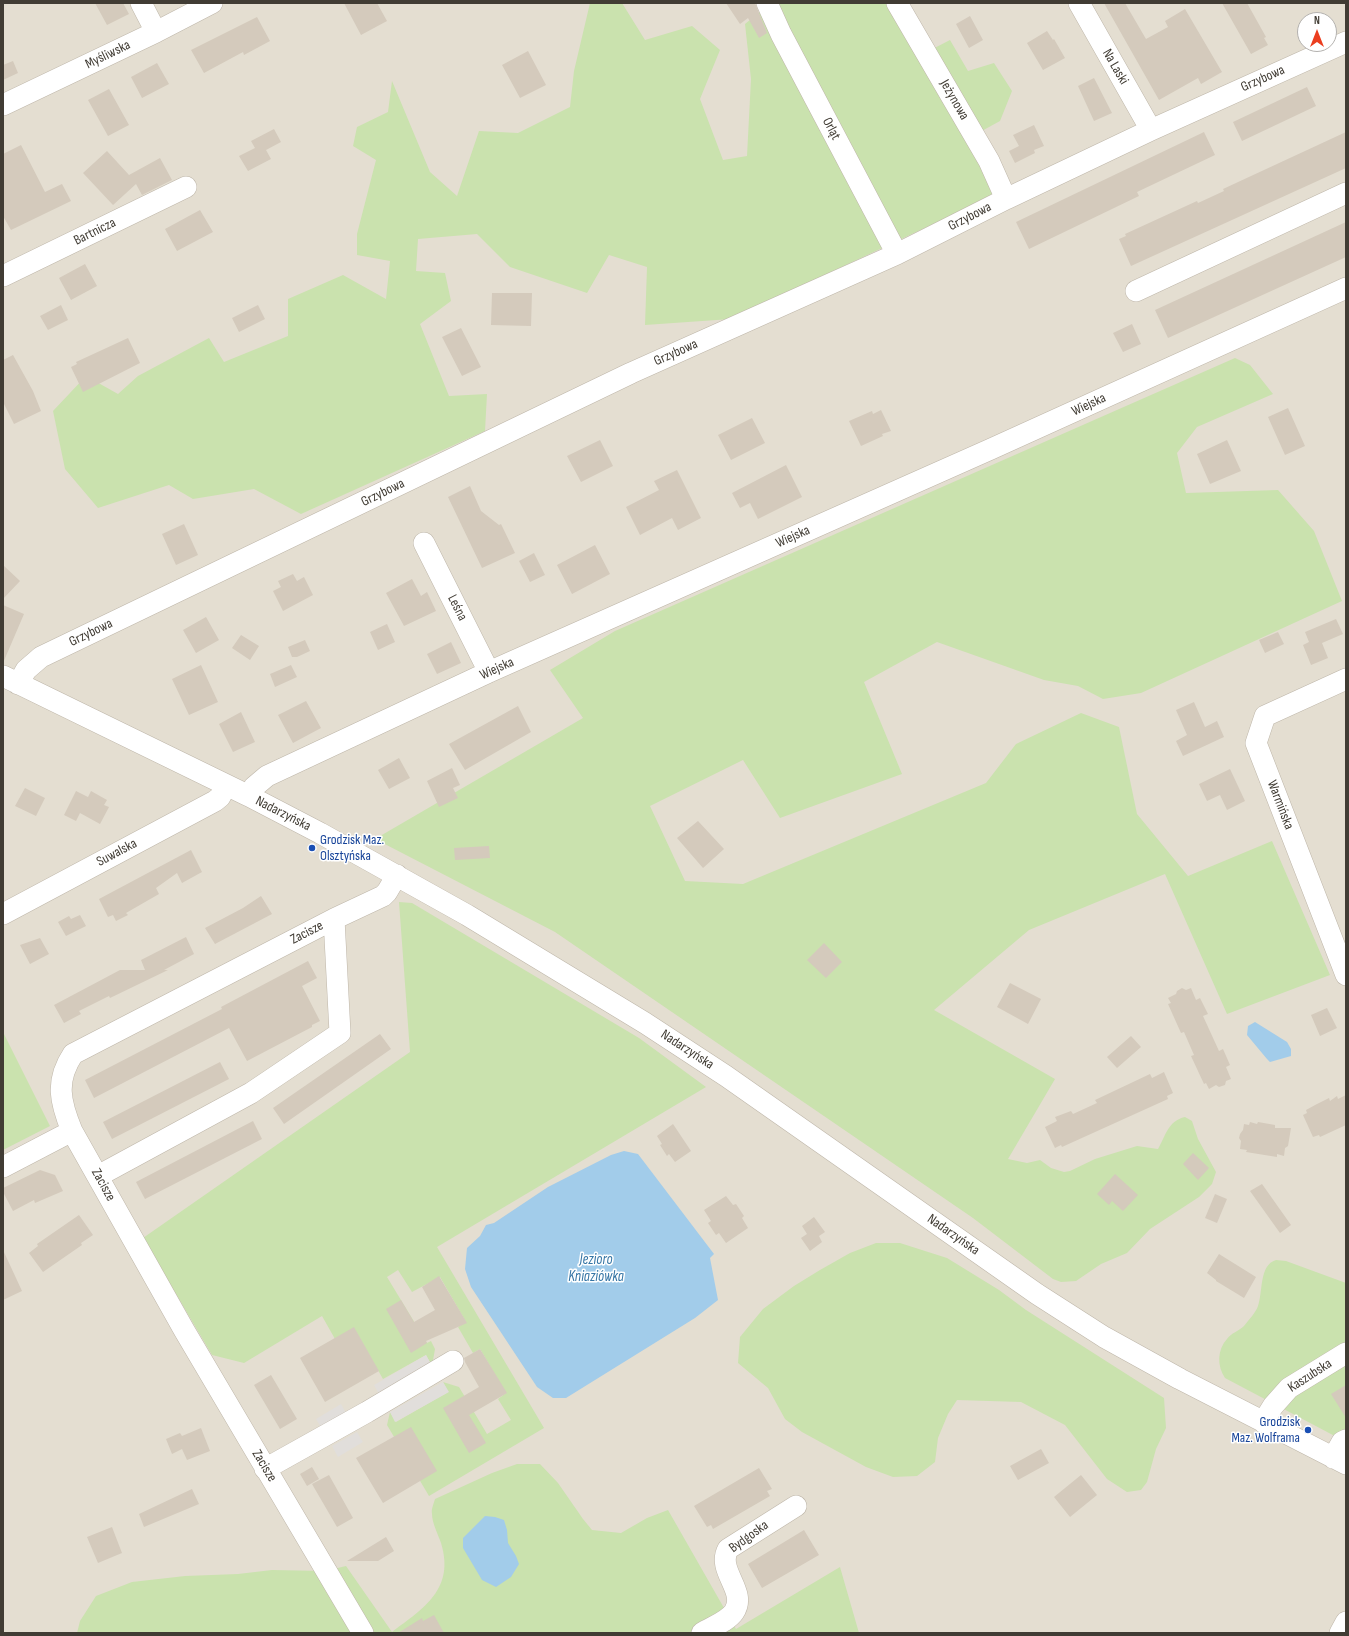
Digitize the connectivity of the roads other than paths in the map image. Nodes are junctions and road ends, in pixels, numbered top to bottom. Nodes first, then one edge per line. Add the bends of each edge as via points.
1 (141, 3) edge
2 (212, 3) edge
3 (767, 3) edge
4 (897, 3) edge
5 (1079, 3) edge
6 (156, 32) junction
7 (1346, 42) edge
8 (3, 105) edge
9 (1152, 130) junction
10 (186, 187) dead end
11 (1346, 193) edge
12 (1006, 199) junction
13 (897, 254) junction
14 (3, 276) edge
15 (1346, 288) edge
16 (1136, 291) dead end
17 (424, 543) dead end
18 (490, 672) junction
19 (1346, 679) edge
20 (11, 680) edge
21 (226, 786) junction
22 (249, 796) junction
23 (397, 875) junction
24 (3, 914) edge
25 (334, 919) junction
26 (1346, 976) edge
27 (72, 1131) junction
28 (3, 1167) edge
29 (98, 1176) junction
30 (1346, 1353) edge
31 (453, 1361) dead end
32 (1263, 1422) junction
33 (1346, 1440) edge
34 (1339, 1461) edge
35 (265, 1469) junction
36 (796, 1506) dead end
37 (1346, 1622) edge
38 (363, 1633) edge
39 (702, 1633) edge
40 (1340, 1633) edge

1 - 6 street
2 - 6 street, Myśliwska
3 - 13 street, Orląt
4 - 12 street, Jeżynowa via 989,161
5 - 9 street, Na Laski
6 - 8 street, Myśliwska
7 - 9 street, Grzybowa
9 - 12 street, Grzybowa
10 - 14 street, Bartnicza
11 - 16 street
12 - 13 street, Grzybowa
13 - 20 street, Grzybowa via 631,374 41,657
15 - 18 street, Wiejska via 984,453
17 - 18 street, Leśna
18 - 22 street, Wiejska via 267,776 254,786
19 - 26 street, Warmińska via 1265,716 1256,743
20 - 21 street, Nadarzyńska
21 - 22 street, Nadarzyńska
21 - 24 street, Suwalska via 215,801
22 - 23 street, Nadarzyńska
23 - 25 street, Zacisze via 383,896
23 - 32 street, Nadarzyńska via 504,936 684,1048 1081,1323 1141,1359
25 - 27 street, Zacisze via 73,1054 66,1064 61,1088 66,1116
25 - 29 street via 340,1033 251,1093
27 - 28 street
27 - 29 street, Zacisze
29 - 35 street, Zacisze
30 - 32 street, Kaszubska via 1289,1388
31 - 35 street
32 - 34 street, Nadarzyńska
33 - 34 street via 1342,1442
35 - 38 street, Zacisze
36 - 39 street, Bydgoska via 728,1549 725,1562 737,1595 736,1609 730,1617
37 - 40 street

